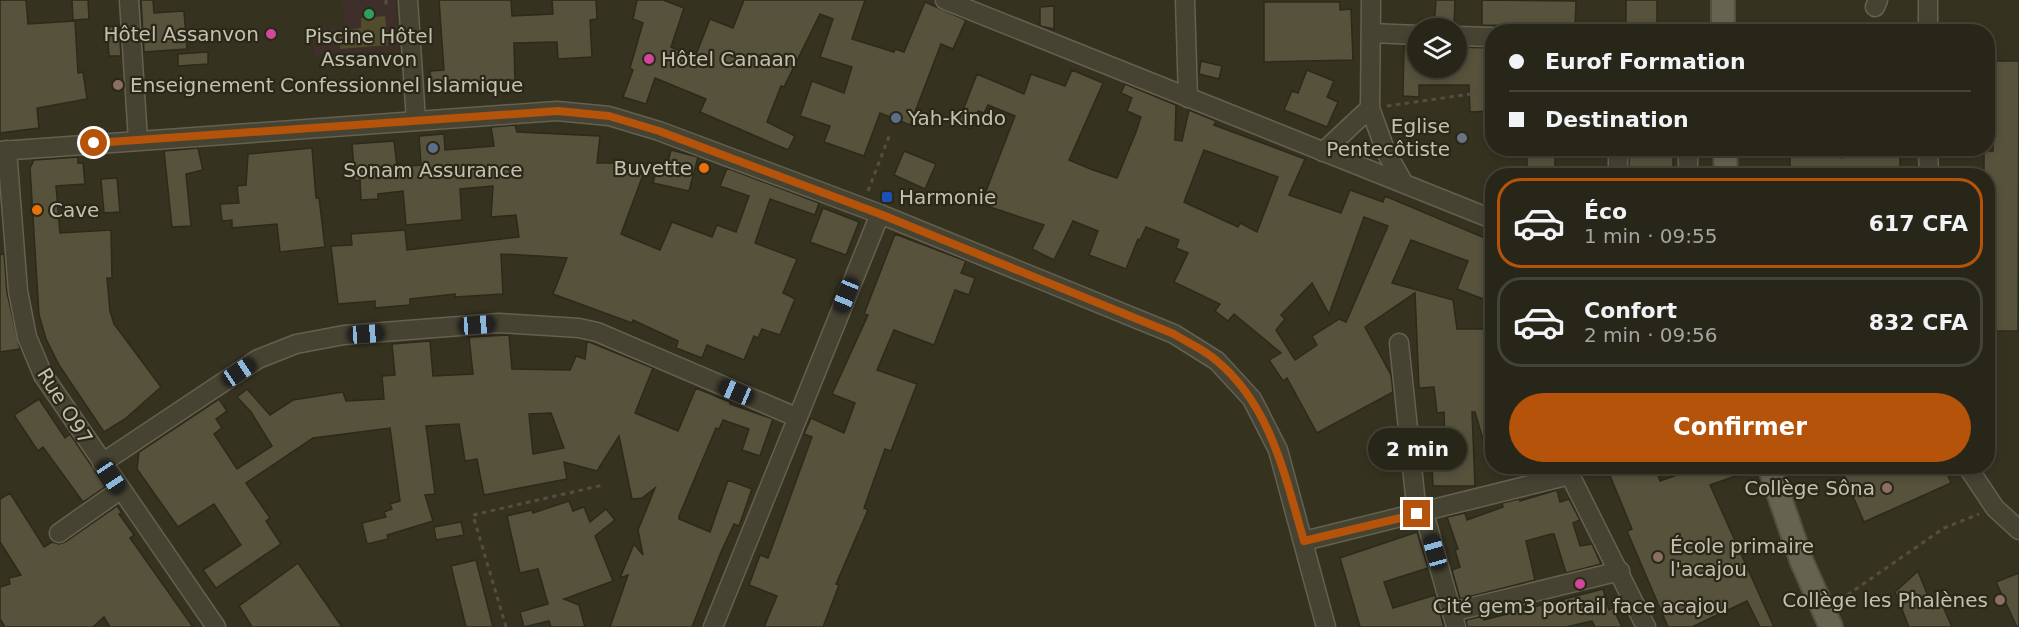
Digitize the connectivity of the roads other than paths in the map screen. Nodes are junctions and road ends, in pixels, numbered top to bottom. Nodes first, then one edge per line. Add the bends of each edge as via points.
1 (129, 0) edge
2 (408, 0) edge
3 (945, 0) edge
4 (1185, 0) edge
5 (1371, 0) edge
6 (1724, 0) edge
7 (1929, 0) edge
8 (1723, 24) edge
9 (1928, 24) edge
10 (1371, 33) junction
11 (1407, 35) edge
12 (1467, 36) edge
13 (1485, 37) edge
14 (1188, 98) junction
15 (1370, 108) junction
16 (416, 120) junction
17 (138, 140) junction
18 (3, 150) edge
19 (1323, 152) junction
20 (1403, 182) junction
21 (880, 214) junction
22 (1485, 216) edge
23 (1399, 343) dead end
24 (796, 417) junction
25 (102, 463) junction
26 (1560, 474) edge
27 (1572, 474) edge
28 (1772, 474) edge
29 (1972, 474) edge
30 (120, 490) junction
31 (1420, 514) junction
32 (2019, 530) edge
33 (59, 533) dead end
34 (1304, 541) junction
35 (1620, 571) junction
36 (1454, 619) edge
37 (1827, 619) edge
38 (216, 627) edge
39 (713, 627) edge
40 (1326, 627) edge
41 (1646, 627) edge

1 - 17 street
2 - 16 street
3 - 14 street
4 - 14 street
5 - 10 street
6 - 8 main road
7 - 9 street
10 - 11 street
10 - 15 street
12 - 13 street
14 - 19 street
15 - 19 street
15 - 20 street via 1386,152
16 - 17 street
16 - 21 street via 558,111 609,116
17 - 18 street
18 - 25 street, Rue O97 via 18,291 27,337 43,375
19 - 20 street
20 - 22 street
21 - 24 street
21 - 34 street via 1174,334 1217,361 1252,399 1278,450
23 - 31 street
24 - 25 street via 597,332 499,323 344,335 296,344 258,359
24 - 39 street
25 - 30 street, Rue O97
26 - 31 street
27 - 35 street
28 - 37 main road via 1802,562
29 - 32 street via 1995,508
30 - 33 street
30 - 38 street, Rue O97
31 - 34 street
31 - 36 street
34 - 40 street
35 - 36 street
35 - 41 street

